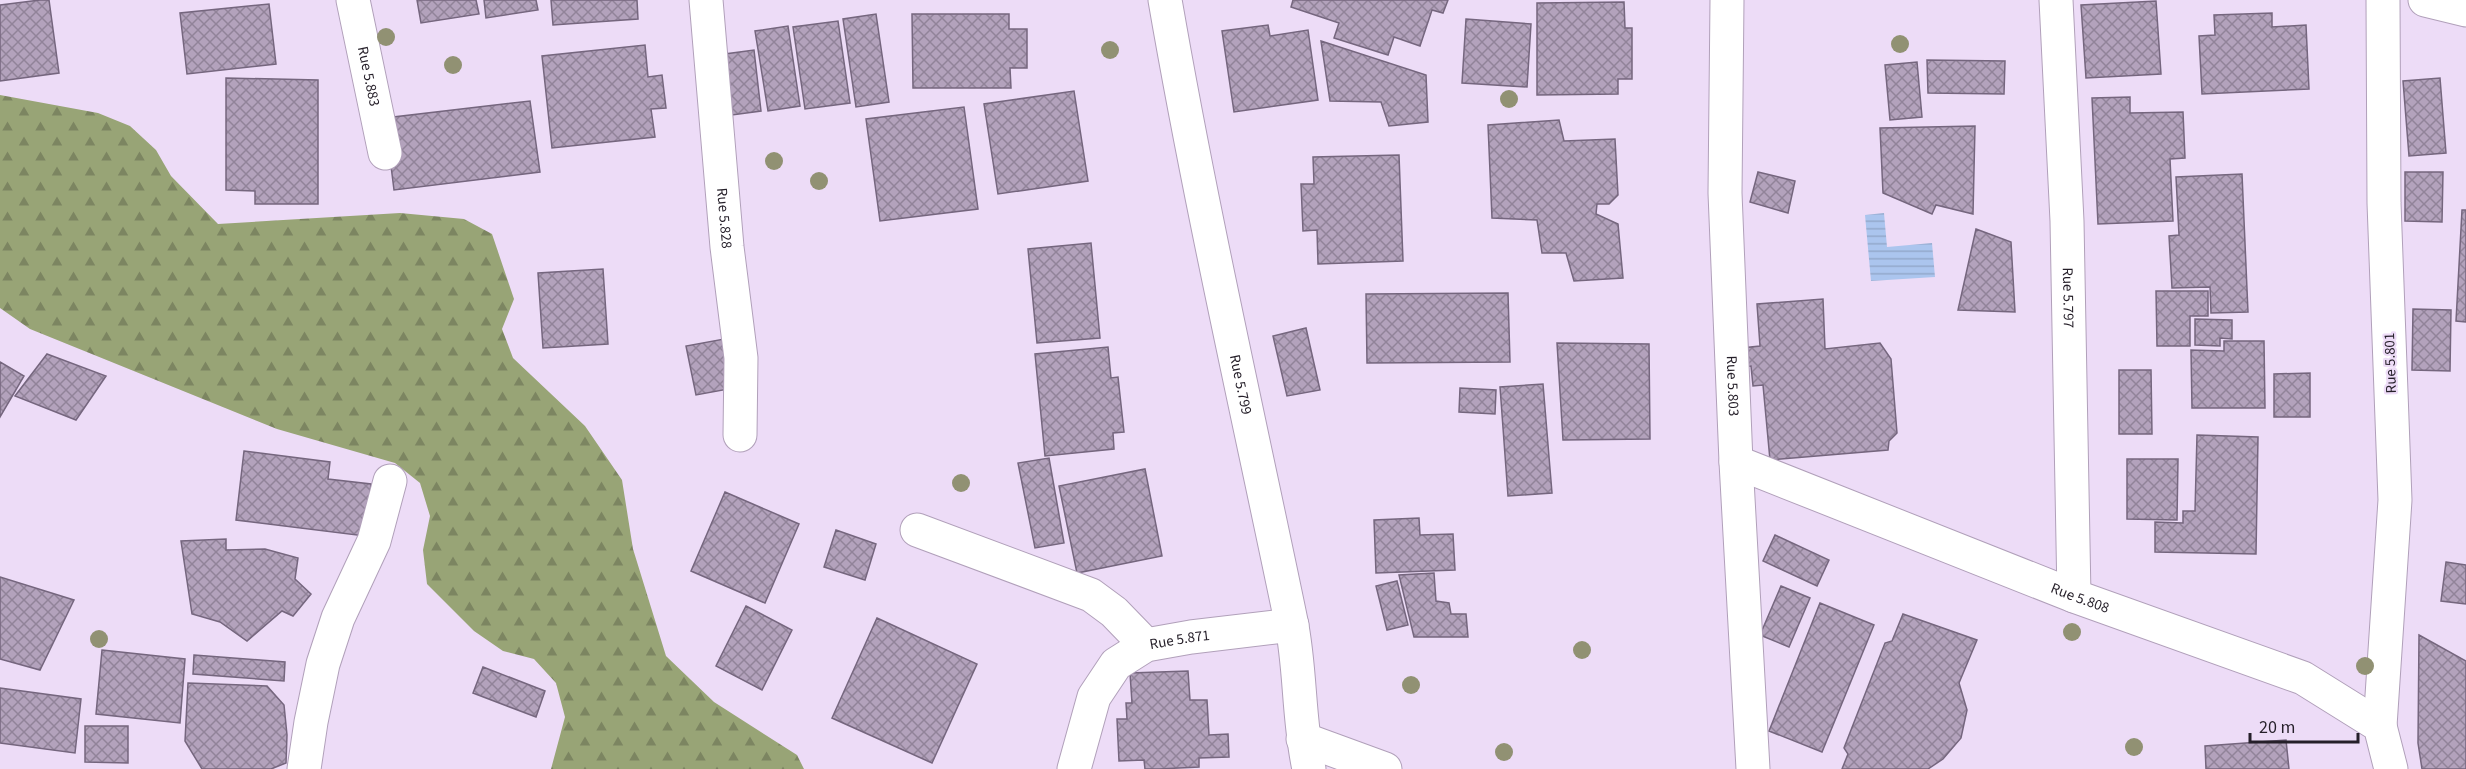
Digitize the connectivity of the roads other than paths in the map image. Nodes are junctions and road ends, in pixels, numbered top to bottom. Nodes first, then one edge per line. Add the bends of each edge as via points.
1 (353, 0) edge
2 (706, 0) edge
3 (1165, 0) edge
4 (1727, 0) edge
5 (2056, 0) edge
6 (2383, 0) edge
7 (2425, 0) edge
8 (2466, 10) edge
9 (385, 153) dead end
10 (740, 435) dead end
11 (1736, 462) junction
12 (390, 481) dead end
13 (917, 530) dead end
14 (2074, 596) junction
15 (1292, 625) junction
16 (1146, 645) junction
17 (2380, 726) junction
18 (1306, 754) edge
19 (304, 769) edge
20 (1074, 769) edge
21 (1385, 769) edge
22 (1753, 769) edge
23 (2391, 769) edge

1 - 9 street, Rue 5.883
2 - 10 street, Rue 5.828 via 727,247 741,358
3 - 15 street, Rue 5.799 via 1185,118
4 - 11 street, Rue 5.803 via 1725,193
5 - 14 street, Rue 5.797 via 2067,222
6 - 17 street, Rue 5.801 via 2384,203 2395,500
7 - 8 street
11 - 14 street, Rue 5.808
11 - 22 street, Rue 5.803
12 - 19 street via 374,541 338,618 323,664
13 - 16 street via 1091,596 1114,612
14 - 17 street, Rue 5.808 via 2303,678
15 - 16 street, Rue 5.871
15 - 18 street, Rue 5.799
16 - 20 street, Rue 5.871 via 1116,664 1094,697
17 - 23 street
18 - 21 street

